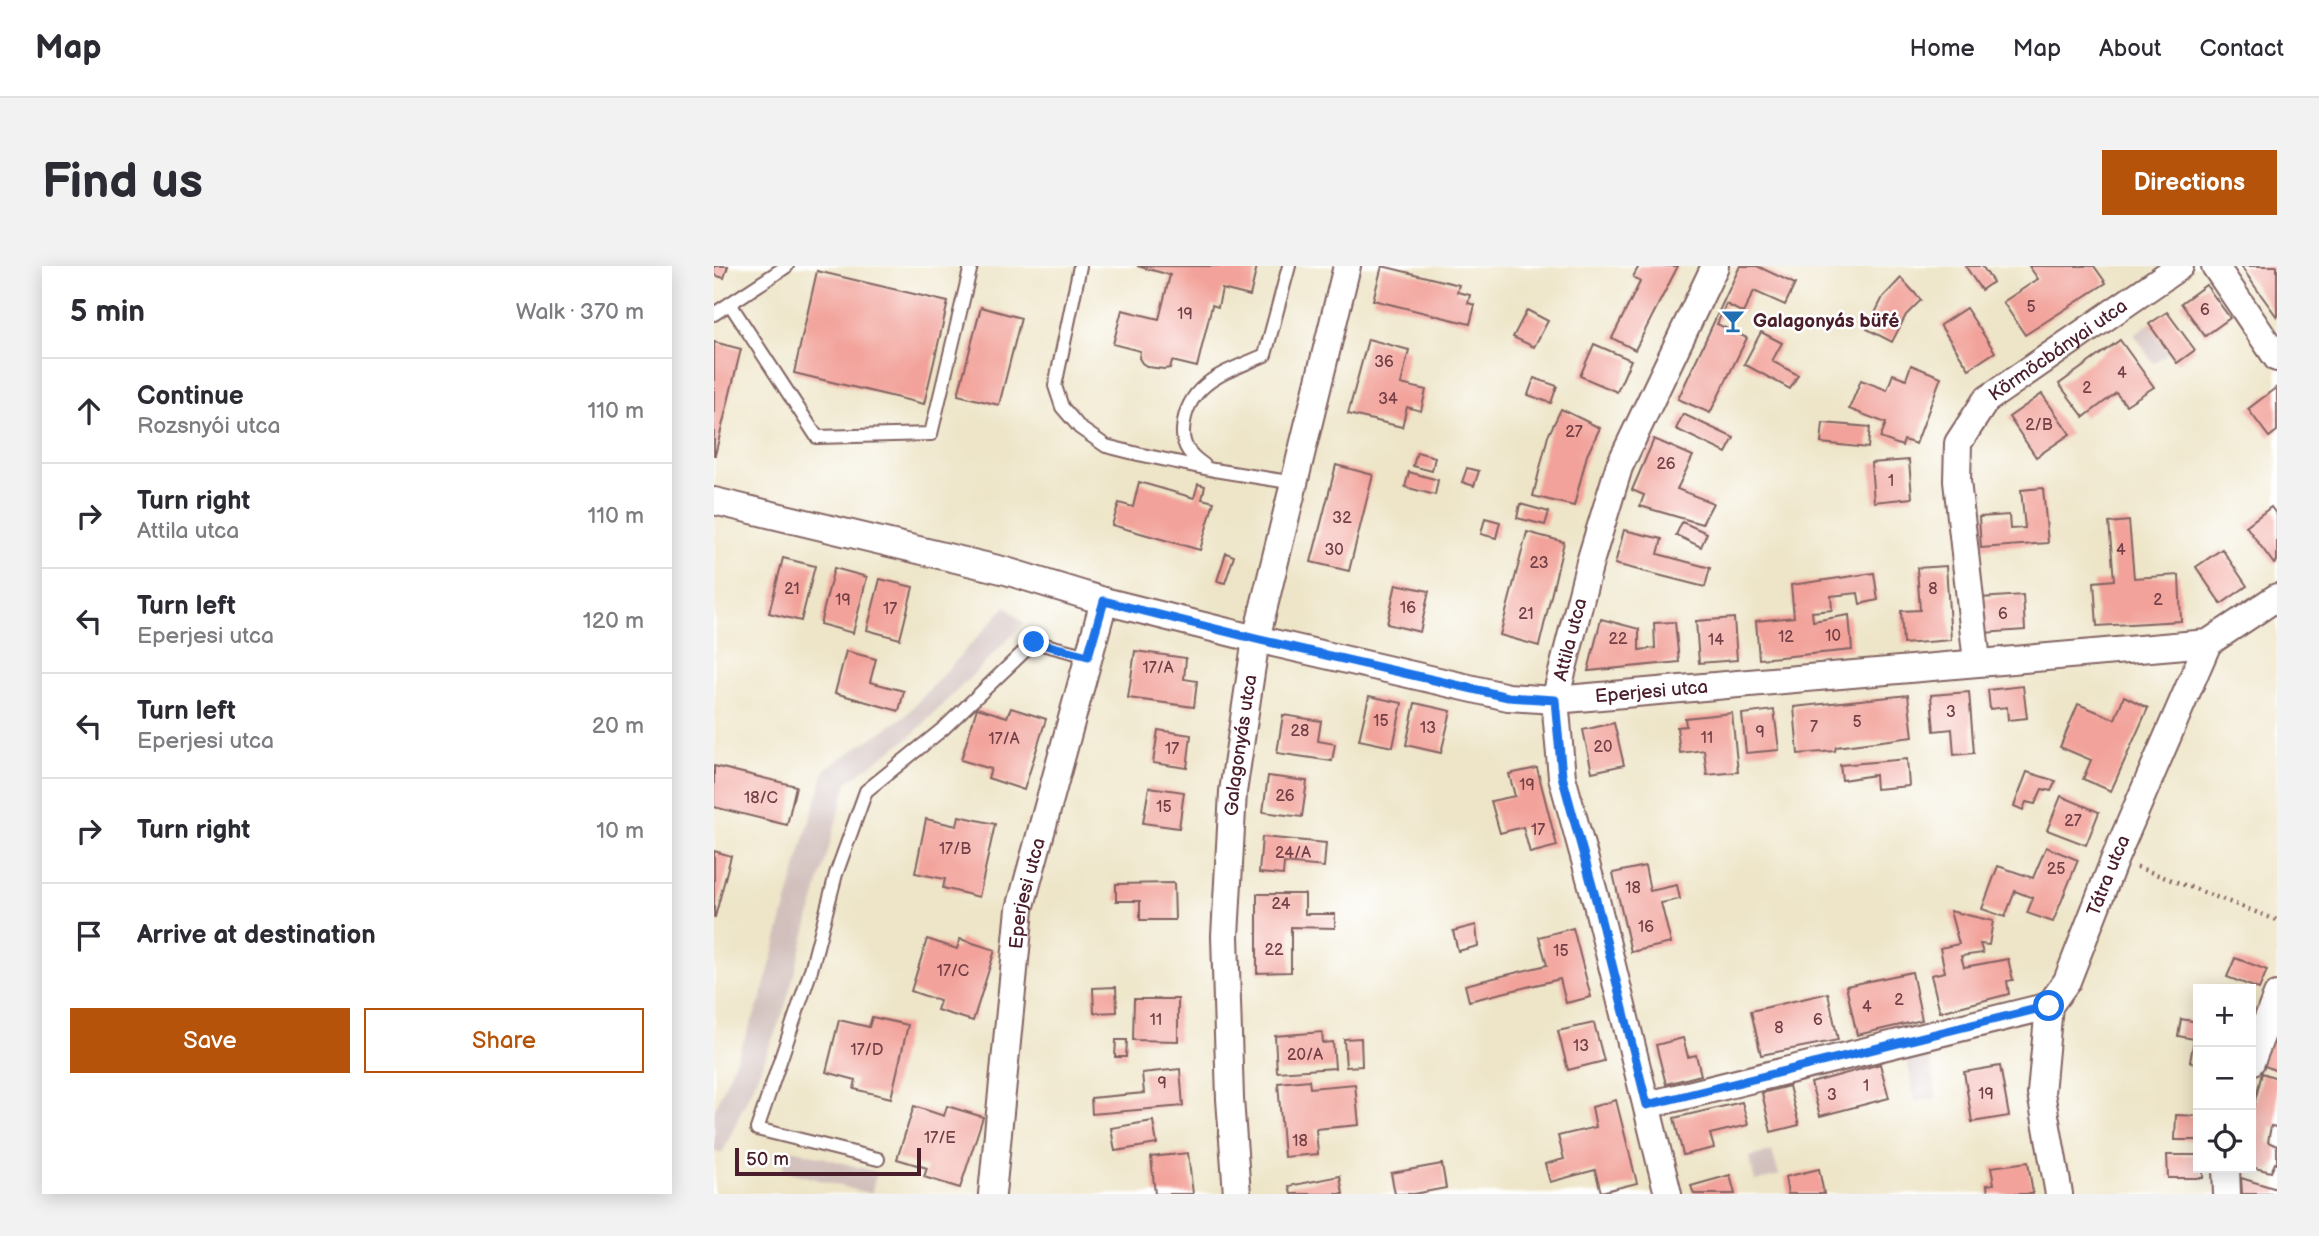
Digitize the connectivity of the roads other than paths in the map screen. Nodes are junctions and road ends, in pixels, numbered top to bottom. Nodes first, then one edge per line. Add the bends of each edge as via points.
1 (787, 266) edge
2 (971, 266) edge
3 (1080, 266) edge
4 (1290, 266) edge
5 (1347, 266) edge
6 (1715, 266) edge
7 (2180, 266) edge
8 (2215, 266) edge
9 (730, 303) junction
10 (714, 314) edge
11 (2277, 358) edge
12 (1213, 470) junction
13 (1295, 483) junction
14 (714, 501) edge
15 (2277, 597) edge
16 (1104, 601) junction
17 (1256, 639) junction
18 (2208, 643) junction
19 (1088, 656) junction
20 (1977, 662) junction
21 (1555, 700) junction
22 (2277, 995) edge
23 (2049, 1006) junction
24 (2256, 1049) edge
25 (1647, 1105) junction
26 (878, 1159) dead end
27 (2226, 1173) edge
28 (992, 1194) edge
29 (1237, 1194) edge
30 (1668, 1194) edge
31 (2059, 1194) edge
32 (2227, 1194) edge

1 - 9 lane
2 - 9 lane via 931,434 817,437
3 - 12 lane via 1055,386 1062,407 1080,428 1106,446
4 - 12 lane via 1265,355 1199,389 1185,410 1183,435 1191,456
5 - 13 street, Galagonyás utca
6 - 21 street, Attila utca via 1619,467
7 - 20 street, Körmöcbányai utca via 1986,400 1958,443 1957,481
8 - 11 street
9 - 10 lane
12 - 13 lane
13 - 17 street, Galagonyás utca
14 - 16 street, Eperjesi utca via 1006,571
15 - 18 street
16 - 17 street, Eperjesi utca
16 - 19 street, Eperjesi utca
17 - 21 street, Eperjesi utca via 1508,697
17 - 29 street, Galagonyás utca via 1234,792 1225,936
18 - 20 street, Eperjesi utca
18 - 23 street, Tátra utca via 2067,981
19 - 26 lane via 1034,642 944,728 866,790 757,1129
19 - 28 street, Eperjesi utca via 1020,909
20 - 21 street, Eperjesi utca
21 - 25 street, Attila utca via 1562,776
22 - 24 street
23 - 25 street
23 - 31 street, Tátra utca via 2041,1093
25 - 30 street, Attila utca
27 - 32 street

